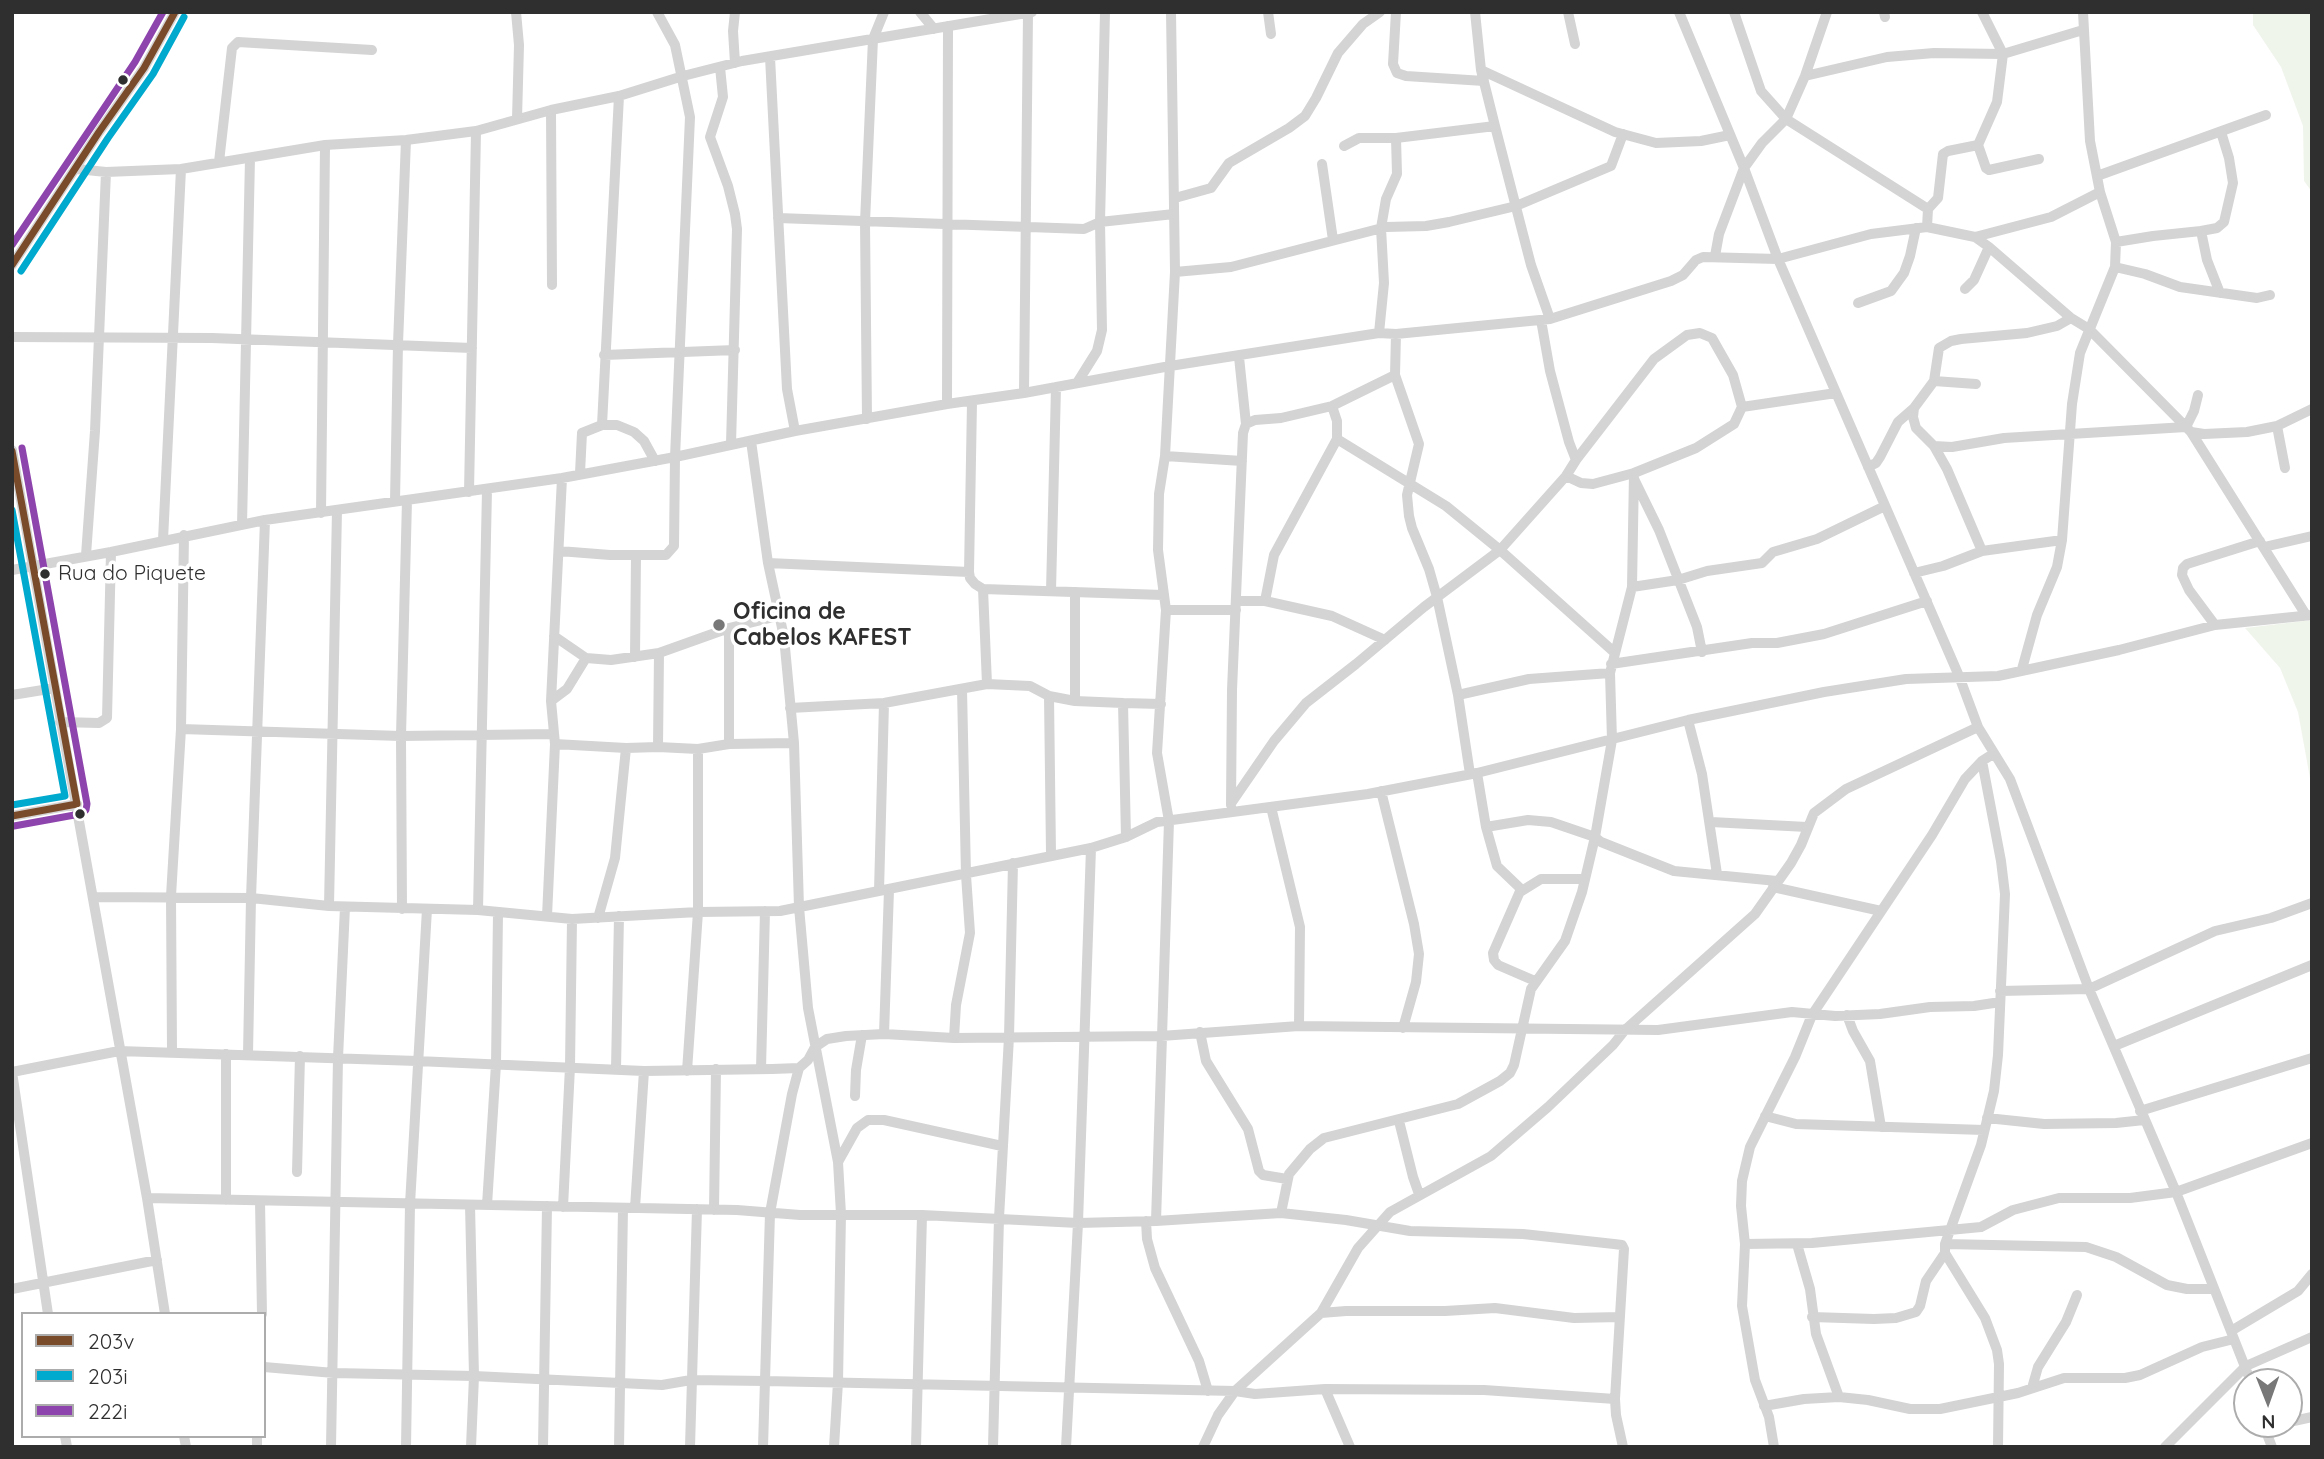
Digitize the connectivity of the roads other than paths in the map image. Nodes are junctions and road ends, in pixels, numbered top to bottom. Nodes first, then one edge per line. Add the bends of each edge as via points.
1 (175, 12) edge
2 (516, 12) edge
3 (657, 12) edge
4 (735, 12) edge
5 (884, 12) edge
6 (1105, 12) edge
7 (1171, 12) edge
8 (1268, 12) edge
9 (1380, 12) edge
10 (1396, 12) edge
11 (1475, 12) edge
12 (1568, 12) edge
13 (1679, 12) edge
14 (1734, 12) edge
15 (1827, 12) edge
16 (1982, 12) edge
17 (2083, 12) edge
18 (1030, 13) edge
19 (928, 18) edge
20 (948, 26) junction
21 (2083, 30) junction
22 (1271, 34) dead end
23 (873, 39) junction
24 (1576, 44) dead end
25 (372, 50) dead end
26 (2003, 54) junction
27 (770, 57) junction
28 (735, 63) junction
29 (720, 67) junction
30 (1483, 75) junction
31 (683, 76) junction
32 (1805, 76) junction
33 (619, 96) junction
34 (551, 110) junction
35 (2266, 115) dead end
36 (517, 119) junction
37 (1786, 120) junction
38 (1495, 127) junction
39 (476, 131) junction
40 (2221, 132) junction
41 (1623, 134) junction
42 (1730, 135) junction
43 (689, 136) junction
44 (710, 137) junction
45 (1396, 138) junction
46 (406, 140) junction
47 (325, 145) junction
48 (1978, 145) junction
49 (1344, 146) dead end
50 (250, 158) junction
51 (2039, 159) dead end
52 (219, 162) junction
53 (1322, 164) dead end
54 (1744, 168) junction
55 (77, 169) junction
56 (181, 169) junction
57 (106, 172) junction
58 (2097, 176) junction
59 (2100, 192) junction
60 (1175, 198) junction
61 (1516, 206) junction
62 (1928, 209) junction
63 (1174, 214) junction
64 (778, 218) junction
65 (865, 222) junction
66 (1100, 222) junction
67 (949, 223) junction
68 (1026, 226) junction
69 (1381, 228) junction
70 (1921, 228) junction
71 (2201, 232) junction
72 (1975, 237) junction
73 (1333, 240) junction
74 (2116, 243) junction
75 (1989, 247) junction
76 (1715, 256) junction
77 (1778, 260) junction
78 (12, 265) edge
79 (2115, 267) junction
80 (1175, 272) junction
81 (552, 285) dead end
82 (1965, 289) dead end
83 (2220, 293) junction
84 (2270, 295) dead end
85 (1857, 303) dead end
86 (2071, 317) junction
87 (1545, 319) junction
88 (2089, 329) junction
89 (1378, 333) junction
90 (1396, 334) junction
91 (12, 337) edge
92 (97, 337) junction
93 (173, 337) junction
94 (246, 339) junction
95 (323, 342) junction
96 (398, 344) junction
97 (472, 348) junction
98 (735, 350) junction
99 (680, 354) junction
100 (604, 355) junction
101 (1239, 357) junction
102 (1171, 366) junction
103 (1395, 375) junction
104 (1934, 381) junction
105 (1077, 383) junction
106 (1976, 384) dead end
107 (1056, 387) junction
108 (1024, 393) junction
109 (1836, 393) junction
110 (2198, 395) dead end
111 (972, 402) junction
112 (947, 404) junction
113 (1332, 406) junction
114 (1742, 407) junction
115 (1914, 408) junction
116 (2312, 409) edge
117 (867, 419) junction
118 (1246, 424) junction
119 (602, 425) junction
120 (2277, 426) junction
121 (2189, 429) junction
122 (795, 431) junction
123 (2071, 434) junction
124 (1337, 439) junction
125 (751, 441) junction
126 (731, 444) junction
127 (1934, 446) junction
128 (12, 450) edge
129 (1165, 456) junction
130 (676, 457) junction
131 (1576, 460) junction
132 (655, 461) junction
133 (1242, 461) junction
134 (1868, 467) junction
135 (2285, 468) dead end
136 (580, 473) junction
137 (1634, 475) junction
138 (1566, 476) junction
139 (562, 478) junction
140 (1410, 483) junction
141 (487, 490) junction
142 (469, 492) junction
143 (407, 500) junction
144 (395, 501) junction
145 (1885, 506) junction
146 (337, 510) junction
147 (321, 513) junction
148 (265, 520) junction
149 (242, 524) junction
150 (184, 535) junction
151 (2312, 537) edge
152 (163, 540) junction
153 (2062, 540) junction
154 (2262, 544) junction
155 (1500, 550) junction
156 (559, 551) junction
157 (1982, 551) junction
158 (111, 552) junction
159 (86, 555) junction
160 (636, 555) junction
161 (768, 563) junction
162 (33, 566) junction
163 (12, 570) edge
164 (969, 572) junction
165 (1914, 573) junction
166 (1678, 580) junction
167 (1632, 587) junction
168 (983, 589) junction
169 (1051, 591) junction
170 (1075, 592) junction
171 (1163, 595) junction
172 (1437, 597) junction
173 (1265, 601) junction
174 (1927, 601) junction
175 (1236, 605) junction
176 (1166, 610) junction
177 (2309, 615) edge
178 (778, 616) junction
179 (2215, 625) junction
180 (729, 628) junction
181 (554, 636) junction
182 (1385, 640) junction
183 (1614, 652) junction
184 (1702, 652) junction
185 (659, 653) junction
186 (635, 657) junction
187 (586, 658) junction
188 (1610, 668) junction
189 (2022, 669) junction
190 (1959, 676) junction
191 (987, 684) junction
192 (55, 688) junction
193 (962, 689) junction
194 (12, 695) edge
195 (1458, 695) junction
196 (1049, 696) junction
197 (551, 701) junction
198 (1075, 701) junction
199 (884, 703) junction
200 (1123, 703) junction
201 (1161, 704) junction
202 (790, 708) junction
203 (1688, 720) junction
204 (60, 722) junction
205 (1978, 727) junction
206 (181, 729) junction
207 (257, 730) junction
208 (332, 732) junction
209 (401, 736) junction
210 (480, 736) junction
211 (555, 739) junction
212 (1612, 740) junction
213 (794, 743) junction
214 (729, 744) junction
215 (658, 747) junction
216 (626, 748) junction
217 (698, 749) junction
218 (1993, 754) junction
219 (1982, 761) junction
220 (1473, 774) junction
221 (1381, 791) junction
222 (77, 804) junction
223 (1231, 807) junction
224 (1271, 807) junction
225 (12, 816) edge
226 (1169, 821) junction
227 (1711, 822) junction
228 (1486, 827) junction
229 (1807, 827) junction
230 (1126, 836) junction
231 (1595, 837) junction
232 (1091, 848) junction
233 (1051, 854) junction
234 (1013, 863) junction
235 (966, 874) junction
236 (1717, 874) junction
237 (1585, 879) junction
238 (1775, 884) junction
239 (884, 891) junction
240 (1520, 892) junction
241 (93, 897) junction
242 (170, 897) junction
243 (251, 898) junction
244 (2312, 903) edge
245 (329, 906) junction
246 (345, 907) junction
247 (799, 907) junction
248 (402, 909) junction
249 (427, 909) junction
250 (478, 910) junction
251 (765, 911) junction
252 (1881, 911) junction
253 (698, 912) junction
254 (498, 913) junction
255 (547, 916) junction
256 (619, 916) junction
257 (598, 918) junction
258 (572, 919) junction
259 (2312, 965) edge
260 (1535, 981) junction
261 (2089, 989) junction
262 (2000, 996) junction
263 (1812, 1015) junction
264 (1847, 1015) junction
265 (1300, 1027) junction
266 (1403, 1028) junction
267 (1522, 1028) junction
268 (1625, 1030) junction
269 (1200, 1032) junction
270 (884, 1034) junction
271 (862, 1035) junction
272 (1084, 1035) junction
273 (1161, 1036) junction
274 (1009, 1037) junction
275 (954, 1038) junction
276 (2114, 1046) junction
277 (815, 1047) junction
278 (119, 1051) junction
279 (172, 1052) junction
280 (226, 1054) junction
281 (248, 1054) junction
282 (300, 1056) junction
283 (338, 1058) junction
284 (2312, 1058) edge
285 (417, 1060) junction
286 (496, 1064) junction
287 (570, 1067) junction
288 (616, 1069) junction
289 (716, 1069) junction
290 (761, 1069) junction
291 (799, 1069) junction
292 (645, 1071) junction
293 (687, 1071) junction
294 (12, 1072) edge
295 (855, 1096) dead end
296 (1765, 1116) junction
297 (2142, 1116) junction
298 (1987, 1118) junction
299 (1399, 1121) junction
300 (1881, 1127) junction
301 (1984, 1130) junction
302 (2312, 1143) edge
303 (1002, 1146) junction
304 (838, 1162) junction
305 (297, 1172) dead end
306 (1287, 1179) junction
307 (2176, 1192) junction
308 (1419, 1194) junction
309 (147, 1198) junction
310 (226, 1200) junction
311 (260, 1201) junction
312 (336, 1202) junction
313 (410, 1204) junction
314 (470, 1205) junction
315 (487, 1205) junction
316 (547, 1206) junction
317 (563, 1207) junction
318 (623, 1208) junction
319 (635, 1208) junction
320 (697, 1209) junction
321 (714, 1210) junction
322 (770, 1213) junction
323 (1281, 1213) junction
324 (841, 1214) junction
325 (922, 1215) junction
326 (999, 1218) junction
327 (1151, 1221) junction
328 (1078, 1223) junction
329 (1377, 1226) junction
330 (1950, 1231) junction
331 (1745, 1244) junction
332 (1797, 1244) junction
333 (1945, 1248) junction
334 (157, 1259) junction
335 (2312, 1274) edge
336 (44, 1283) junction
337 (12, 1289) edge
338 (2214, 1289) junction
339 (2077, 1295) dead end
340 (48, 1312) edge
341 (165, 1312) edge
342 (261, 1312) edge
343 (1321, 1313) junction
344 (1620, 1317) junction
345 (1812, 1317) junction
346 (2232, 1335) junction
347 (2312, 1337) edge
348 (2246, 1366) junction
349 (266, 1367) edge
350 (334, 1373) junction
351 (408, 1375) junction
352 (474, 1376) junction
353 (545, 1379) junction
354 (691, 1380) junction
355 (765, 1381) junction
356 (838, 1382) junction
357 (620, 1383) junction
358 (919, 1385) junction
359 (994, 1386) junction
360 (1068, 1388) junction
361 (2032, 1388) junction
362 (1325, 1389) junction
363 (1208, 1391) junction
364 (1236, 1391) junction
365 (1839, 1397) junction
366 (1999, 1397) junction
367 (1615, 1399) junction
368 (1764, 1406) junction
369 (331, 1447) edge
370 (406, 1447) edge
371 (471, 1447) edge
372 (544, 1447) edge
373 (619, 1447) edge
374 (690, 1447) edge
375 (763, 1447) edge
376 (834, 1447) edge
377 (916, 1447) edge
378 (993, 1447) edge
379 (1066, 1447) edge
380 (1203, 1447) edge
381 (1350, 1447) edge
382 (1623, 1447) edge
383 (1774, 1447) edge
384 (1998, 1447) edge
385 (2165, 1447) edge

1 - 55 street
2 - 36 street
3 - 31 street via 675,45
4 - 28 street
5 - 23 street
6 - 66 street
7 - 60 street
8 - 22 street
9 - 60 street via 1338,52 1305,116 1229,163 1211,188
10 - 30 street via 1393,64 1397,73
11 - 30 street
12 - 24 street
13 - 42 street
14 - 37 street via 1760,90
15 - 32 street
16 - 26 street
17 - 21 street
18 - 20 street
18 - 68 street
19 - 20 street
19 - 23 street
20 - 67 street
21 - 26 street
21 - 58 street via 2090,141
23 - 27 street
23 - 65 street
25 - 52 street via 238,42 232,48
26 - 32 street via 1887,57
26 - 48 street via 1997,102
27 - 28 street
27 - 64 street
28 - 29 street
29 - 31 street
29 - 44 street via 723,97
30 - 38 street
30 - 41 street
31 - 33 street
31 - 43 street
32 - 37 street
33 - 34 street
33 - 100 street
34 - 36 street
34 - 81 street
35 - 40 street
36 - 39 street
37 - 54 street
37 - 62 street
38 - 45 street
38 - 61 street
39 - 46 street
39 - 97 street
40 - 58 street
40 - 71 street via 2233,193 2224,222
41 - 42 street via 1656,143
41 - 61 street via 1611,166
42 - 54 street
43 - 44 street
43 - 99 street
44 - 98 street via 735,214
45 - 49 street via 1359,138
45 - 69 street via 1397,174
46 - 47 street
46 - 96 street
47 - 50 street
47 - 95 street
48 - 51 street via 1989,170
48 - 62 street via 1943,154 1938,198
50 - 52 street
50 - 94 street
52 - 56 street
53 - 73 street
54 - 76 street
54 - 77 street
55 - 57 street
55 - 78 street
56 - 57 street
56 - 93 street
57 - 92 street
58 - 59 street
59 - 72 street via 2051,216
59 - 74 street
60 - 63 street
61 - 69 street via 1449,222
61 - 87 street
62 - 70 street
63 - 66 street
63 - 80 street
64 - 65 street
64 - 122 street via 787,389
65 - 67 street
65 - 117 street
66 - 68 street via 1084,229
66 - 105 street via 1102,330 1097,351
67 - 68 street
67 - 112 street
68 - 108 street
69 - 73 street
69 - 89 street via 1384,283
70 - 72 street
70 - 77 street via 1871,234
70 - 85 street via 1904,273 1891,291
71 - 74 street
71 - 83 street
72 - 75 street
73 - 80 street via 1231,267
74 - 79 street
75 - 82 street
75 - 86 street
76 - 77 street
76 - 87 street via 1696,260 1671,281
77 - 109 street
79 - 83 street via 2180,287
79 - 88 street
80 - 102 street
83 - 84 street via 2257,298
86 - 88 street
86 - 104 street via 2057,326 2027,333 1951,341 1939,348
87 - 90 street
87 - 131 street via 1550,372
88 - 121 street
88 - 123 street via 2080,354
89 - 90 street
89 - 101 street
90 - 103 street
91 - 92 street
92 - 93 street
92 - 159 street
93 - 94 street
93 - 152 street
94 - 95 street
94 - 149 street
95 - 96 street
95 - 147 street
96 - 97 street
96 - 144 street
97 - 142 street
98 - 99 street
98 - 126 street
99 - 100 street
99 - 130 street
100 - 119 street
101 - 102 street
101 - 118 street
102 - 105 street
102 - 129 street
103 - 113 street
103 - 140 street via 1419,444
104 - 106 street
104 - 115 street
105 - 107 street
107 - 108 street
107 - 169 street
108 - 111 street
109 - 114 street
109 - 134 street
110 - 121 street
111 - 112 street
111 - 164 street
112 - 117 street
113 - 118 street
113 - 124 street
114 - 131 street via 1733,375 1712,338 1686,335 1654,359
114 - 137 street via 1734,424 1716,437
115 - 127 street via 1916,428
115 - 134 street via 1898,422 1880,457
116 - 120 street
117 - 122 street
118 - 133 street
119 - 132 street via 634,432
119 - 136 street via 582,433
120 - 121 street via 2204,434
120 - 135 street
121 - 123 street
121 - 154 street
122 - 125 street
123 - 127 street
123 - 153 street
124 - 140 street
124 - 173 street via 1274,555
125 - 126 street
125 - 161 street
126 - 130 street
127 - 157 street
128 - 162 street
129 - 133 street
129 - 171 street via 1158,494
130 - 132 street
130 - 160 street via 674,546 666,555
131 - 138 street
132 - 136 street
133 - 175 street
134 - 145 street
136 - 139 street
137 - 138 street via 1593,484
137 - 166 street
137 - 167 street
138 - 155 street
139 - 141 street
139 - 156 street
140 - 155 street
140 - 172 street via 1409,516
141 - 142 street
141 - 210 street
142 - 143 street
143 - 144 street
143 - 209 street
144 - 146 street
145 - 165 street
145 - 166 street via 1817,539 1770,554 1762,563
146 - 147 street
146 - 208 street
147 - 148 street
148 - 149 street
148 - 207 street
149 - 150 street
150 - 152 street
150 - 206 street
151 - 154 street
152 - 158 street
153 - 157 street
153 - 189 street
154 - 177 street
154 - 179 street via 2183,568 2189,590
155 - 172 street
155 - 183 street
156 - 160 street
156 - 181 street
157 - 165 street
158 - 159 street
158 - 204 street via 107,718 99,723
159 - 162 street
160 - 186 street
161 - 164 street
161 - 178 street
162 - 163 street
162 - 192 street
164 - 168 street via 970,579
165 - 174 street
166 - 167 street
166 - 184 street
167 - 183 street
168 - 169 street
168 - 191 street
169 - 170 street
170 - 171 street
170 - 198 street
171 - 176 street
172 - 182 street
172 - 195 street
173 - 175 street
173 - 182 street via 1332,616
174 - 184 street via 1824,634
174 - 190 street
175 - 176 street
175 - 223 street
176 - 201 street
177 - 179 street
178 - 180 street
178 - 202 street
179 - 189 street
180 - 185 street
180 - 214 street
181 - 187 street
181 - 197 street
182 - 223 street via 1306,703 1274,741
183 - 188 street
184 - 188 street
185 - 186 street
185 - 215 street
186 - 187 street
187 - 197 street via 567,689
188 - 195 street
188 - 212 street
189 - 190 street via 1989,677
190 - 203 street via 1824,692
190 - 205 street
191 - 193 street
191 - 196 street via 1030,686
192 - 194 street
192 - 204 street
193 - 199 street
193 - 235 street
195 - 220 street
196 - 198 street
196 - 233 street
197 - 211 street
198 - 200 street
199 - 202 street
199 - 239 street
200 - 201 street
200 - 230 street
201 - 226 street via 1157,752
202 - 213 street
203 - 212 street
203 - 227 street
204 - 222 street
205 - 218 street
205 - 229 street via 1846,789 1814,813
206 - 207 street
206 - 242 street
207 - 208 street
207 - 243 street
208 - 209 street
208 - 245 street
209 - 210 street
209 - 248 street
210 - 211 street
210 - 250 street
211 - 216 street
211 - 255 street
212 - 220 street
212 - 231 street
213 - 214 street
213 - 247 street
214 - 217 street
215 - 216 street
215 - 217 street
216 - 257 street via 615,858
217 - 253 street
218 - 219 street
218 - 261 street via 2010,779
219 - 252 street via 1965,779
219 - 262 street via 2005,894
220 - 221 street
220 - 228 street
221 - 224 street
221 - 266 street via 1419,954
222 - 225 street
222 - 241 street
223 - 224 street
223 - 226 street
224 - 265 street via 1300,927
226 - 230 street
226 - 273 street
227 - 229 street
227 - 236 street
228 - 231 street via 1528,820 1551,822
228 - 240 street via 1497,866 1520,886
229 - 238 street via 1801,845
230 - 232 street
231 - 236 street via 1674,871
231 - 237 street
232 - 233 street
232 - 272 street
233 - 234 street
234 - 235 street
234 - 274 street
235 - 239 street
235 - 275 street via 970,933
236 - 238 street
237 - 240 street via 1541,878
237 - 260 street via 1565,941
238 - 252 street
238 - 268 street via 1755,914
239 - 247 street
239 - 270 street
240 - 260 street via 1493,953 1498,965
241 - 242 street
241 - 278 street
242 - 243 street
242 - 279 street
243 - 245 street
243 - 281 street
244 - 261 street via 2215,931
245 - 246 street
246 - 248 street
246 - 283 street
247 - 251 street
247 - 277 street
248 - 249 street
249 - 250 street
249 - 285 street
250 - 254 street
251 - 253 street
251 - 290 street
252 - 263 street
253 - 256 street
253 - 293 street
254 - 255 street
254 - 286 street
255 - 258 street
256 - 257 street
256 - 288 street
257 - 258 street
258 - 287 street
259 - 276 street
260 - 267 street
261 - 262 street
261 - 276 street
262 - 264 street via 1973,1006
262 - 298 street via 1998,1055
263 - 264 street
263 - 268 street via 1792,1012 1658,1030
263 - 296 street
264 - 300 street via 1870,1061
265 - 266 street
265 - 269 street
266 - 267 street
267 - 268 street
267 - 299 street via 1514,1065 1500,1082 1458,1104
268 - 308 street via 1549,1107 1491,1156
269 - 273 street
269 - 306 street via 1206,1061 1248,1129 1259,1171
270 - 271 street
270 - 275 street
271 - 277 street via 827,1039
271 - 295 street
272 - 273 street
272 - 274 street
272 - 328 street
273 - 327 street
274 - 275 street
274 - 303 street
276 - 297 street
277 - 291 street
277 - 304 street
278 - 279 street
278 - 294 street
278 - 309 street
279 - 280 street
280 - 281 street
280 - 310 street
281 - 282 street
282 - 283 street
282 - 305 street
283 - 285 street
283 - 312 street
284 - 297 street
285 - 286 street
285 - 313 street
286 - 287 street
286 - 315 street
287 - 288 street
287 - 317 street
288 - 292 street
289 - 290 street
289 - 293 street
289 - 321 street
290 - 291 street
291 - 322 street
292 - 293 street
292 - 319 street
294 - 336 street
296 - 300 street via 1796,1124
296 - 331 street via 1750,1147 1742,1181
297 - 298 street via 2116,1123 2044,1124
297 - 307 street
298 - 301 street
299 - 306 street via 1324,1138 1297,1162
299 - 308 street
300 - 301 street
301 - 330 street
302 - 307 street
303 - 304 street via 868,1120 857,1128
303 - 326 street
304 - 324 street
306 - 323 street
307 - 330 street via 2130,1198 2059,1198 2013,1209 1981,1227
307 - 338 street
308 - 329 street
309 - 310 street
309 - 334 street
310 - 311 street
311 - 312 street
311 - 342 street
312 - 313 street
312 - 350 street
313 - 314 street
313 - 351 street
314 - 315 street
314 - 352 street
315 - 316 street
316 - 317 street
316 - 353 street
317 - 318 street
318 - 319 street
318 - 357 street
319 - 320 street
320 - 321 street
320 - 354 street
321 - 322 street
322 - 324 street
322 - 355 street
323 - 327 street
323 - 329 street
324 - 325 street
324 - 356 street
325 - 326 street
325 - 358 street
326 - 328 street
326 - 359 street
327 - 328 street
327 - 363 street via 1150,1252 1155,1268
328 - 360 street
329 - 343 street via 1358,1248
329 - 344 street via 1622,1245
330 - 332 street
330 - 333 street
331 - 332 street
331 - 368 street via 1742,1306
332 - 345 street via 1810,1289
333 - 338 street via 2086,1247 2116,1257 2167,1285
333 - 345 street via 1926,1281 1916,1312 1896,1318
333 - 366 street via 1992,1336 1999,1364
334 - 336 street
334 - 341 street
335 - 346 street via 2298,1292
336 - 337 street
336 - 340 street
338 - 346 street
339 - 361 street via 2038,1367
343 - 344 street via 1495,1308 1574,1318
343 - 364 street
344 - 367 street
345 - 365 street
346 - 348 street
346 - 361 street via 2140,1375 2064,1378
347 - 348 street
348 - 385 street
349 - 350 street
350 - 351 street
350 - 369 street
351 - 352 street
351 - 370 street
352 - 353 street
352 - 371 street
353 - 357 street
353 - 372 street
354 - 355 street
354 - 357 street via 662,1385
354 - 374 street
355 - 356 street
355 - 375 street
356 - 358 street
356 - 376 street
357 - 373 street
358 - 359 street
358 - 377 street
359 - 360 street
359 - 378 street
360 - 363 street
360 - 379 street
361 - 366 street
362 - 364 street
362 - 367 street via 1484,1390
362 - 381 street
363 - 364 street
364 - 380 street
365 - 366 street via 1930,1409
365 - 368 street
366 - 384 street
367 - 382 street
368 - 383 street

